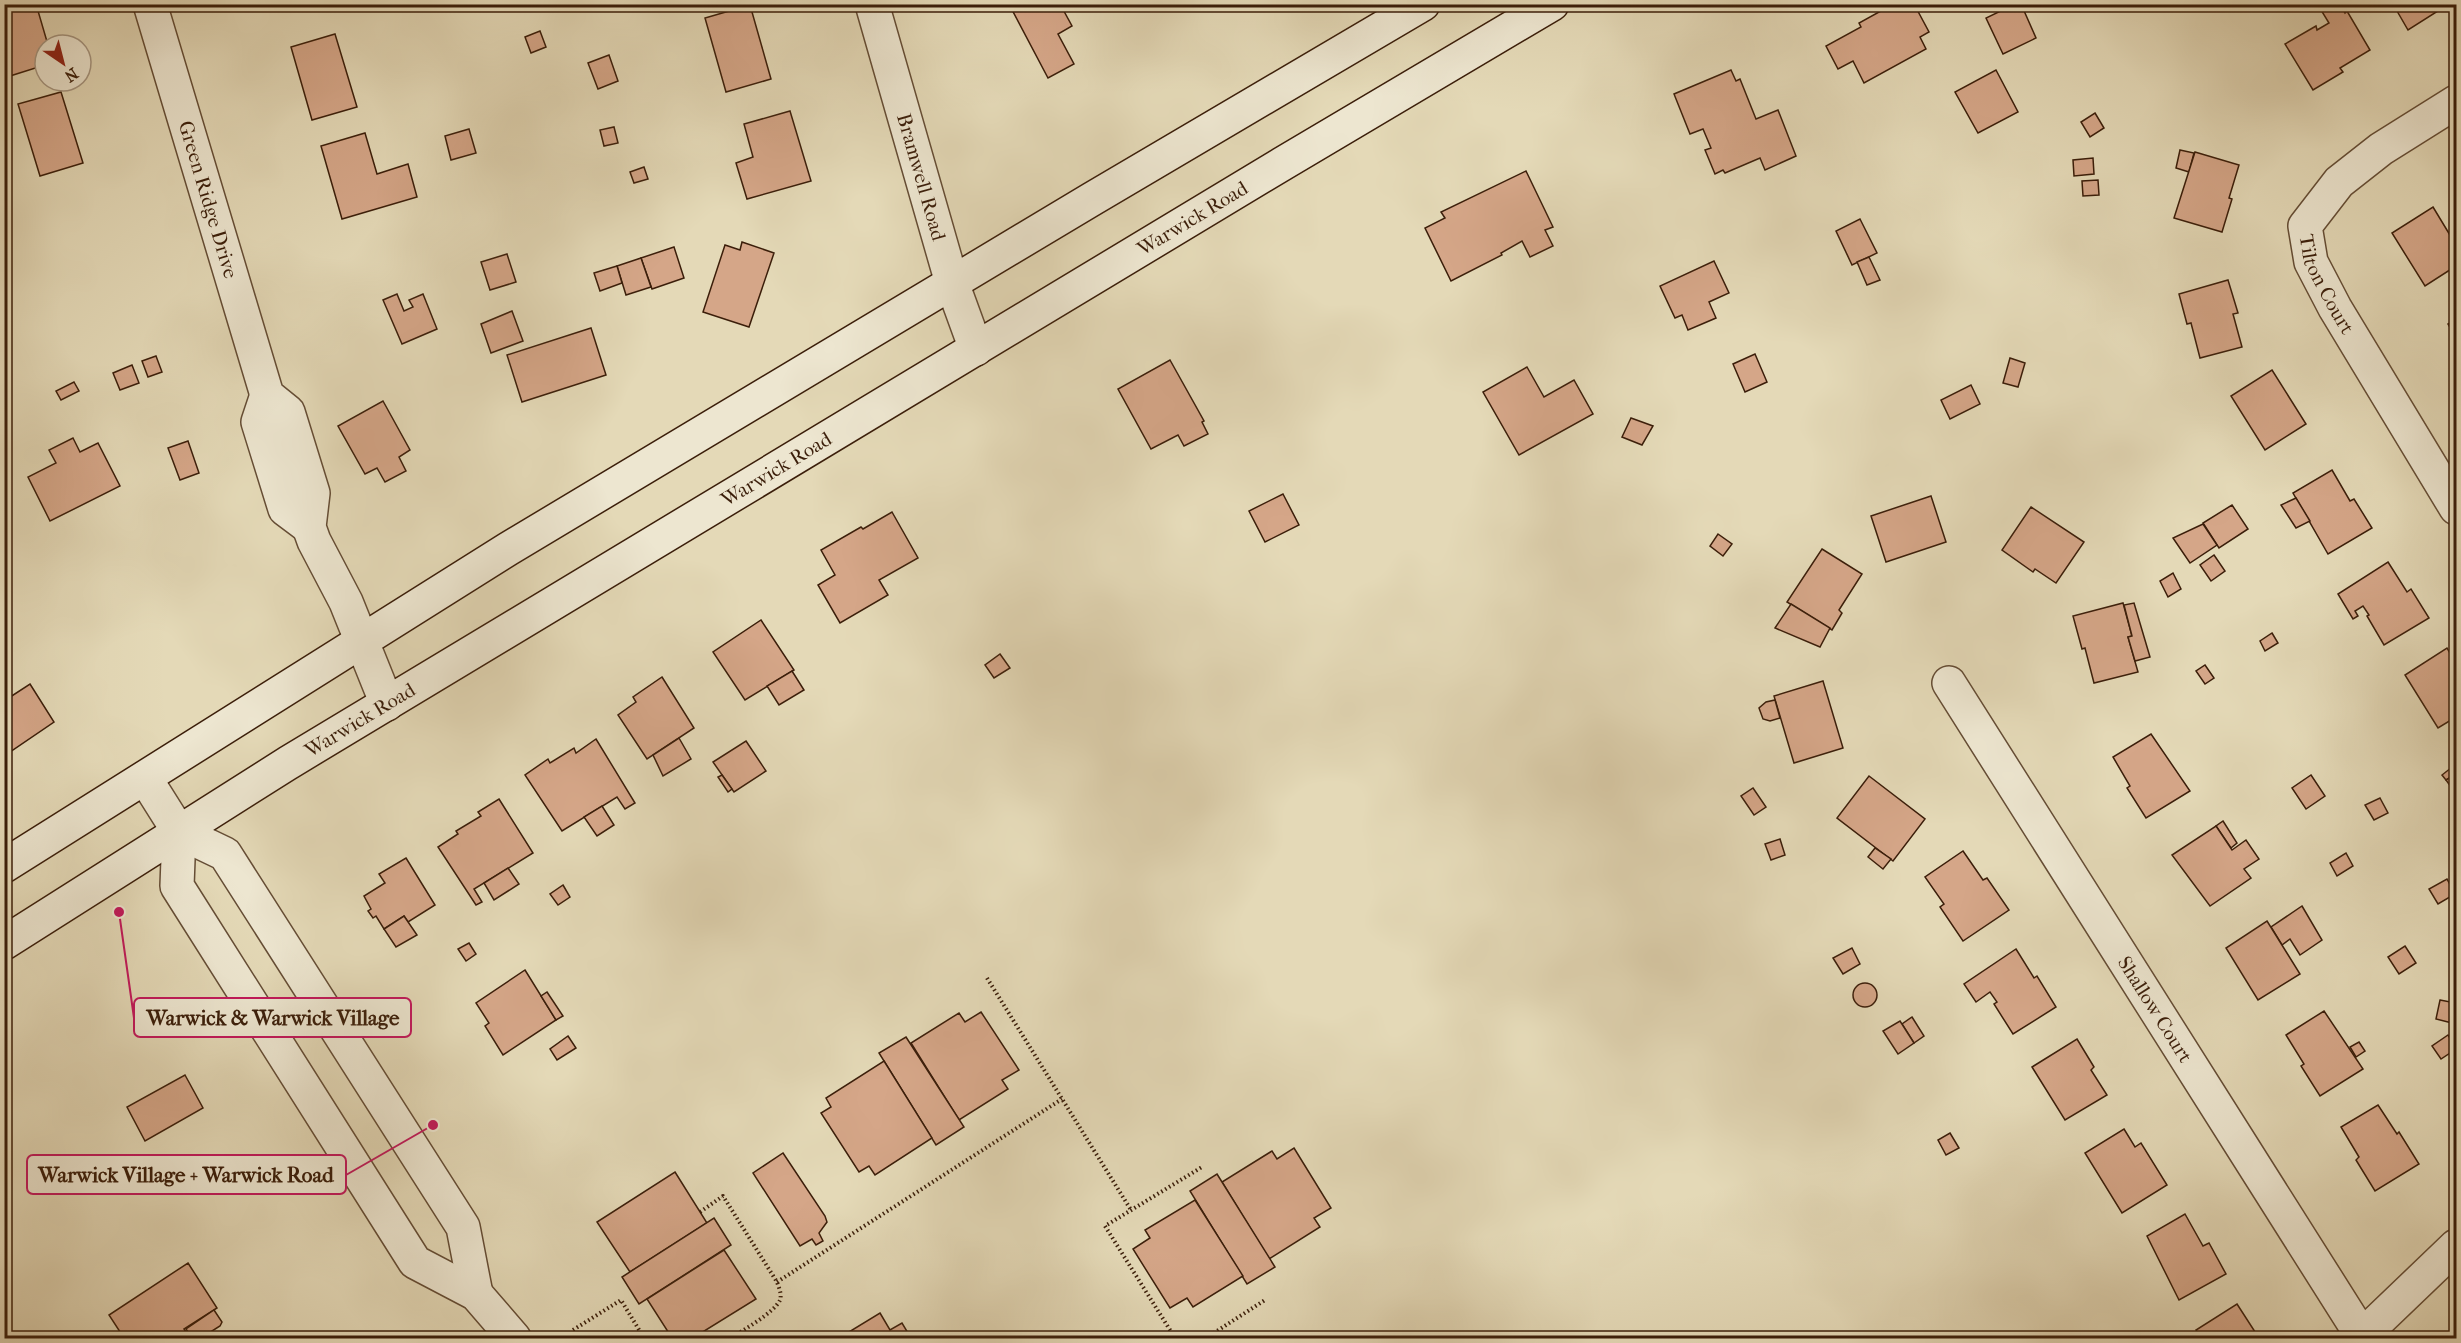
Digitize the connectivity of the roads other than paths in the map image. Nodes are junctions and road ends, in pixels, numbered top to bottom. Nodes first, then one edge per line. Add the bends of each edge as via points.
1 (150, 4) edge
2 (872, 4) edge
3 (1423, 4) edge
4 (1552, 4) edge
5 (2457, 102) edge
6 (952, 282) junction
7 (976, 349) junction
8 (2457, 508) edge
9 (363, 641) junction
10 (1949, 683) dead end
11 (387, 704) junction
12 (145, 778) junction
13 (179, 832) junction
14 (4, 866) edge
15 (4, 944) edge
16 (2457, 1246) edge
17 (476, 1294) junction
18 (2361, 1337) edge
19 (514, 1338) edge

1 - 9 street, Green Ridge Drive via 267,395 288,412 314,493 309,527
2 - 6 street, Bramwell Road
3 - 6 street
4 - 7 street, Warwick Road
5 - 8 street, Tilton Court via 2380,149 2339,182 2305,226 2311,262 2335,308
6 - 7 street, Bramwell Road
6 - 9 street via 508,549
7 - 11 street, Warwick Road
9 - 11 street, Green Ridge Drive
9 - 12 street
10 - 18 street, Shallow Court
11 - 13 street, Warwick Road
12 - 13 street
12 - 14 street
13 - 15 street, Warwick Road
13 - 17 street via 225,854 464,1227
13 - 17 street via 177,886 415,1262
16 - 18 street
17 - 19 street

